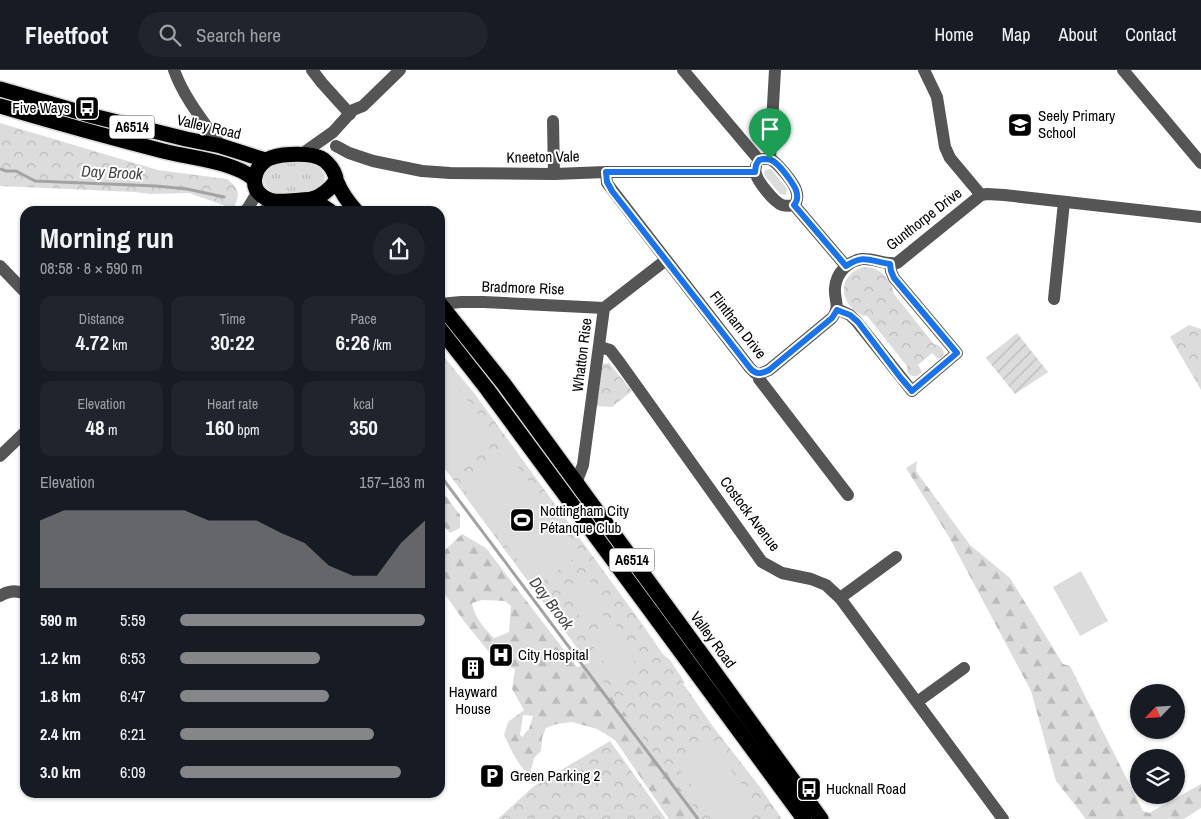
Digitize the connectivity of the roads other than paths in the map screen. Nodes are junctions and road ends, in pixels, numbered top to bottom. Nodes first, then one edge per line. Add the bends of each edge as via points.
1 (174, 70) edge
2 (312, 70) edge
3 (400, 70) edge
4 (683, 70) edge
5 (775, 70) edge
6 (924, 70) edge
7 (1123, 70) edge
8 (0, 89) edge
9 (0, 106) edge
10 (363, 106) junction
11 (350, 114) junction
12 (553, 121) dead end
13 (221, 146) junction
14 (336, 146) junction
15 (302, 154) junction
16 (265, 160) junction
17 (1201, 163) edge
18 (761, 164) junction
19 (329, 165) junction
20 (606, 172) junction
21 (554, 174) junction
22 (336, 181) junction
23 (256, 185) junction
24 (981, 195) junction
25 (312, 199) junction
26 (1064, 202) junction
27 (794, 205) junction
28 (247, 206) edge
29 (269, 206) edge
30 (322, 206) edge
31 (352, 206) edge
32 (1201, 216) edge
33 (666, 260) junction
34 (890, 264) junction
35 (0, 266) edge
36 (846, 266) junction
37 (20, 287) edge
38 (1054, 299) dead end
39 (445, 304) edge
40 (604, 308) junction
41 (445, 310) edge
42 (837, 310) junction
43 (445, 335) edge
44 (600, 347) junction
45 (758, 374) junction
46 (20, 436) edge
47 (1, 453) edge
48 (576, 483) junction
49 (564, 493) junction
50 (848, 495) dead end
51 (896, 557) dead end
52 (20, 592) edge
53 (0, 596) edge
54 (840, 598) junction
55 (964, 668) dead end
56 (916, 702) junction
57 (804, 819) edge
58 (821, 819) edge
59 (1003, 819) edge

1 - 13 street via 186,95
2 - 11 street
3 - 10 street
4 - 18 street
5 - 18 street
6 - 24 street via 937,97 945,148
7 - 17 street
8 - 13 highway, Valley Road / A6514 via 135,127
9 - 23 highway, A6514 via 164,152 226,165 246,173
10 - 11 street
10 - 14 street via 359,117 342,134
11 - 15 street via 333,132
12 - 21 street
13 - 16 highway, Valley Road / A6514
14 - 19 street
14 - 21 street, Kneeton Vale via 373,161 422,171
15 - 16 highway via 274,156
15 - 19 highway via 322,159
16 - 23 highway via 256,172
18 - 20 street, Kneeton Vale
18 - 27 street via 763,186 780,204
18 - 27 street via 777,164 796,189 798,197
19 - 22 highway
20 - 21 street, Kneeton Vale
20 - 33 street, Flintham Drive via 612,191
22 - 25 highway via 325,193
22 - 31 highway
23 - 28 street
23 - 29 highway, A6514
24 - 26 street, Gunthorpe Drive
24 - 34 street, Gunthorpe Drive via 904,259
25 - 29 highway, A6514
25 - 30 highway
26 - 32 street, Gunthorpe Drive
26 - 38 street
27 - 36 street
33 - 40 street, Whatton Rise
33 - 45 street, Flintham Drive
34 - 36 street, Gunthorpe Drive via 864,259
34 - 42 street via 894,278 957,353 912,391 858,322
35 - 37 street
36 - 42 street via 836,282
39 - 40 street, Bradmore Rise via 484,302
40 - 44 street, Whatton Rise
41 - 48 highway, Valley Road / A6514
42 - 45 street via 832,318 769,370
43 - 49 highway, A6514
44 - 48 street, Whatton Rise via 583,465
44 - 54 street, Costock Avenue via 610,350 620,363 762,562 782,573 826,585
45 - 50 street, Flintham Drive
46 - 47 street
48 - 49 highway
48 - 58 highway, Valley Road / A6514
49 - 57 highway, A6514
51 - 54 street
52 - 53 street
54 - 56 street, Costock Avenue
55 - 56 street
56 - 59 street, Costock Avenue

